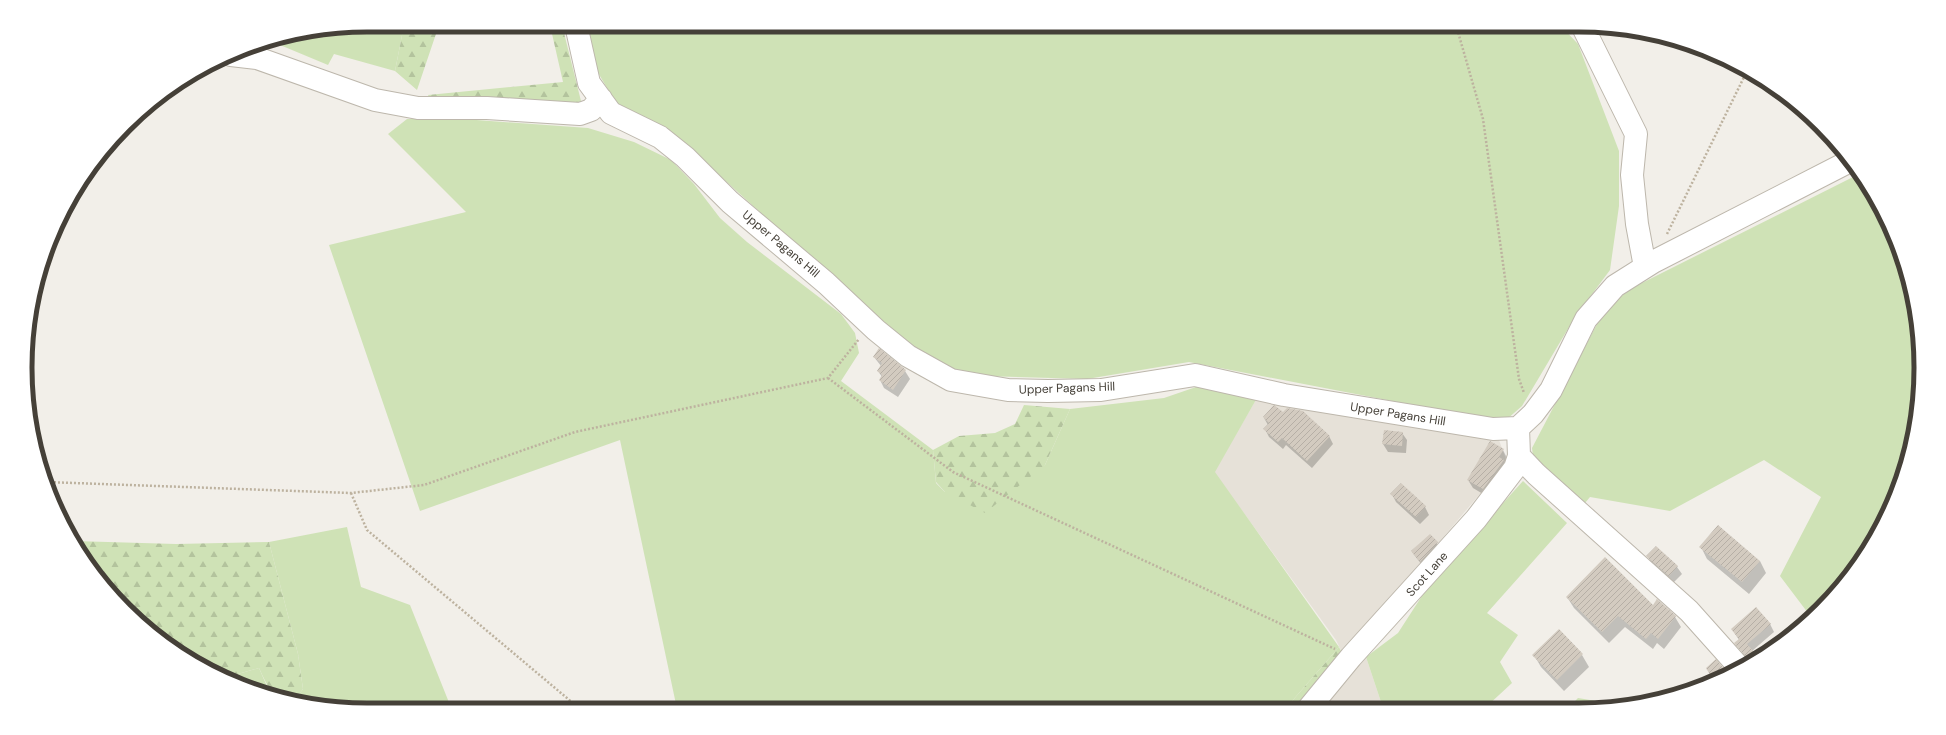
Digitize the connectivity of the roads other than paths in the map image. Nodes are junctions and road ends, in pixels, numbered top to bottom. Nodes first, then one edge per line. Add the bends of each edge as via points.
1 (578, 32) edge
2 (1586, 32) edge
3 (243, 56) edge
4 (601, 99) junction
5 (1845, 163) edge
6 (1645, 267) junction
7 (1525, 421) junction
8 (1519, 456) junction
9 (1736, 663) edge
10 (1313, 703) edge

1 - 4 street, Upper Pagans Hill via 589,83
2 - 6 street via 1636,134 1632,175
3 - 4 street via 257,58 375,100 418,108 486,108 580,114 591,110
4 - 7 street, Upper Pagans Hill via 611,113 660,137 685,157 730,202 908,356 951,380 1008,390 1101,390 1194,374 1284,395 1493,430
5 - 6 street
6 - 7 street via 1615,286 1586,319 1551,390
7 - 8 street, Scot Lane
8 - 9 street via 1689,611
8 - 10 street, Scot Lane via 1515,468 1476,519 1351,657

